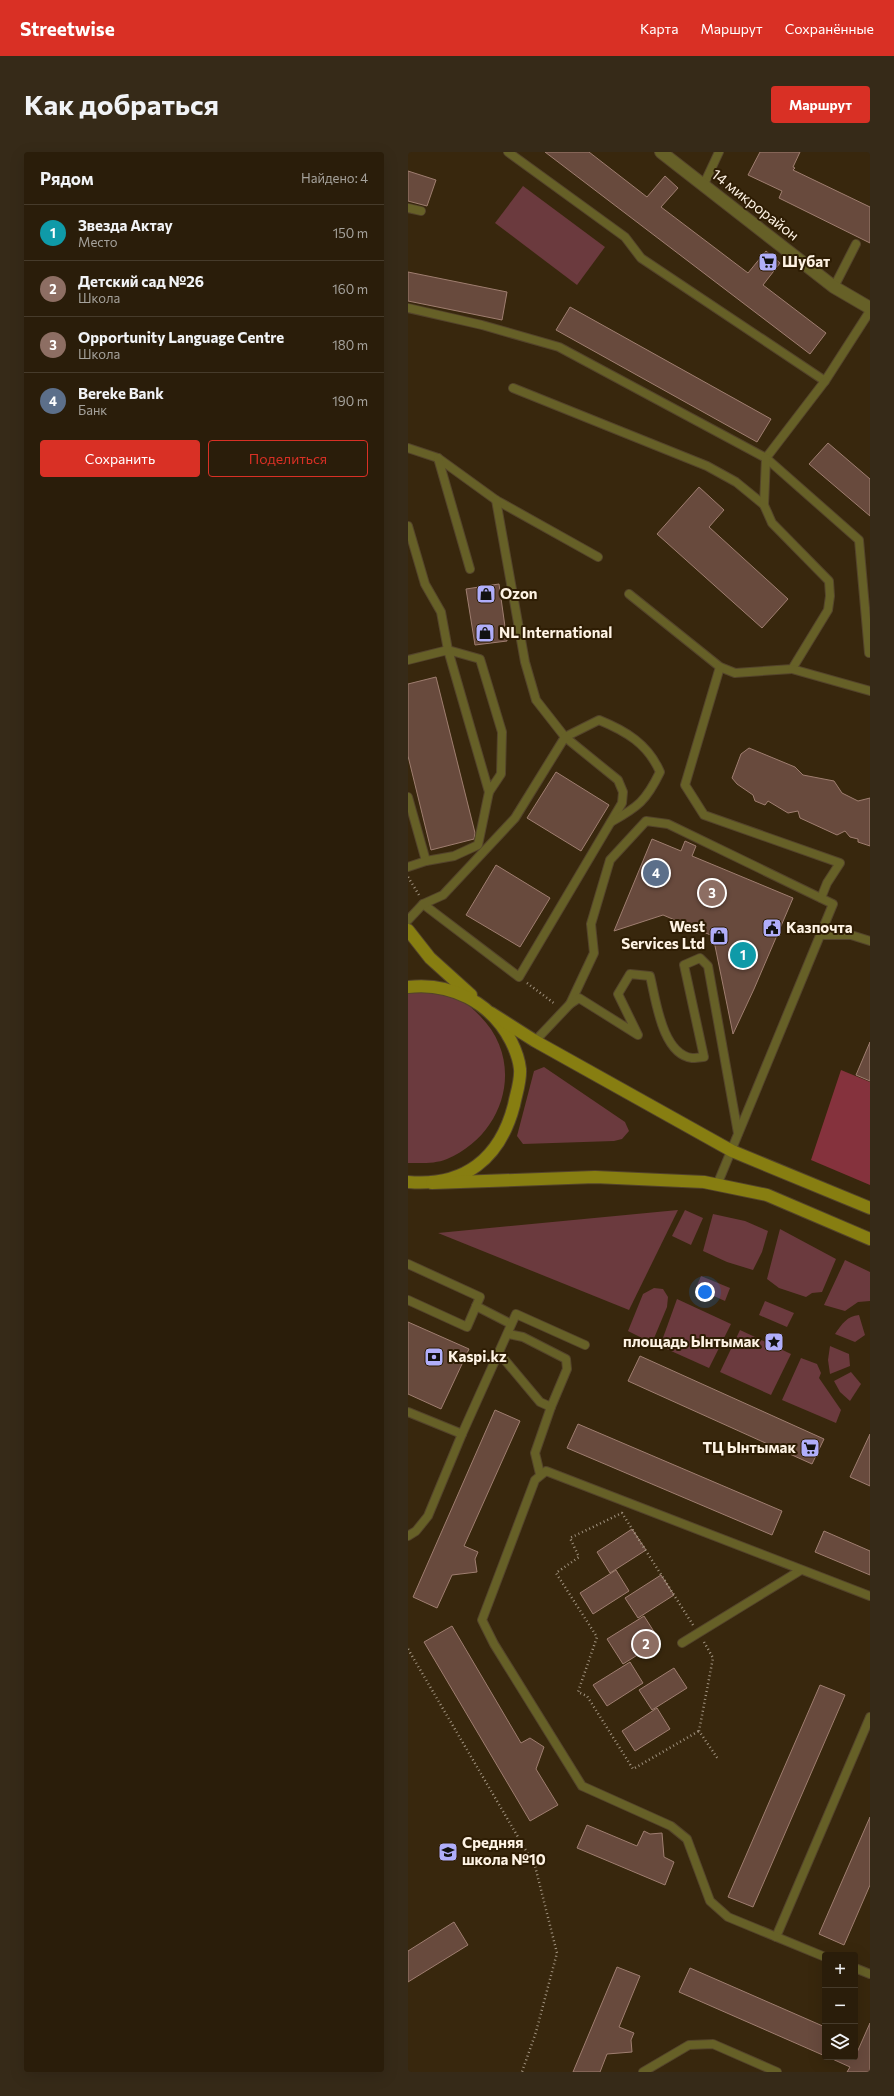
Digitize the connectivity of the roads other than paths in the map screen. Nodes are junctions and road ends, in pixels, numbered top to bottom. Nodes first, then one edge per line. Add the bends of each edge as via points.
1 (508, 152) edge
2 (661, 152) edge
3 (719, 152) edge
4 (704, 184) junction
5 (408, 208) edge
6 (421, 211) dead end
7 (856, 244) dead end
8 (834, 287) junction
9 (408, 308) edge
10 (870, 308) edge
11 (870, 311) edge
12 (825, 381) junction
13 (513, 388) dead end
14 (408, 448) edge
15 (438, 458) junction
16 (766, 458) junction
17 (496, 500) junction
18 (764, 505) junction
19 (408, 526) edge
20 (598, 557) dead end
21 (470, 569) dead end
22 (629, 594) dead end
23 (448, 650) junction
24 (869, 653) edge
25 (408, 660) edge
26 (720, 667) junction
27 (792, 669) junction
28 (870, 691) edge
29 (565, 737) junction
30 (488, 792) junction
31 (408, 797) edge
32 (609, 823) junction
33 (426, 861) junction
34 (408, 867) edge
35 (821, 898) junction
36 (423, 904) junction
37 (408, 920) edge
38 (408, 930) edge
39 (821, 935) junction
40 (870, 941) edge
41 (408, 987) edge
42 (570, 1004) junction
43 (488, 1010) junction
44 (535, 1041) junction
45 (738, 1134) junction
46 (732, 1150) junction
47 (408, 1182) edge
48 (429, 1183) junction
49 (717, 1185) junction
50 (408, 1188) edge
51 (870, 1208) edge
52 (870, 1239) edge
53 (408, 1264) edge
54 (408, 1300) edge
55 (476, 1306) junction
56 (511, 1324) junction
57 (508, 1334) junction
58 (585, 1345) dead end
59 (499, 1353) junction
60 (551, 1407) junction
61 (408, 1412) edge
62 (462, 1434) junction
63 (540, 1474) junction
64 (408, 1536) edge
65 (801, 1570) junction
66 (870, 1596) edge
67 (682, 1643) dead end
68 (870, 1717) edge
69 (776, 1937) junction
70 (822, 1956) edge
71 (858, 1969) edge
72 (870, 1974) edge
73 (643, 2072) edge
74 (777, 2072) edge

1 - 12 lane via 625,237 641,258
2 - 4 street, 14 микрорайон
3 - 4 lane
4 - 8 street, 14 микрорайон
5 - 6 lane
7 - 8 lane
8 - 10 street, 14 микрорайон
9 - 16 lane via 558,347
11 - 12 lane
12 - 16 lane
13 - 18 lane via 707,466 736,482
14 - 15 lane
15 - 17 lane
15 - 21 lane
16 - 18 lane
16 - 24 lane via 859,540
17 - 20 lane
17 - 29 lane via 531,685 536,700
18 - 27 lane via 772,523 829,581 828,610
19 - 23 lane via 425,584 441,612
22 - 26 lane
23 - 25 lane
23 - 30 lane
23 - 30 lane via 480,659 502,732 501,774
26 - 27 lane via 735,673
26 - 35 lane via 685,785 704,815 840,863
27 - 28 lane
29 - 32 lane via 618,780 623,792 622,803
29 - 32 lane via 599,720 622,730 653,756 660,772 650,793 636,808
29 - 36 lane via 515,818 443,895
30 - 33 lane via 478,845 454,856
31 - 33 lane
32 - 36 lane via 519,977
33 - 34 lane
35 - 39 lane via 833,904
35 - 42 lane via 668,824 646,821 610,860 591,924 594,953
36 - 37 lane
38 - 43 main road via 430,958
39 - 40 lane via 852,935
39 - 45 lane
41 - 43 main road via 444,988 465,995
42 - 44 lane
42 - 45 lane via 580,998 638,1035 618,994 630,974 650,976 664,1033 672,1047 691,1058 704,1056 684,965 700,958 708,966
43 - 44 main road
43 - 48 main road via 506,1030 516,1051 520,1070 510,1120 501,1139 487,1157 471,1171 454,1178
44 - 46 main road
45 - 46 lane
46 - 49 lane
46 - 51 main road
47 - 48 main road
48 - 49 main road via 595,1177 704,1182
48 - 50 main road
49 - 52 main road via 767,1195
53 - 55 lane via 480,1297
54 - 55 lane via 467,1327
55 - 56 lane
56 - 57 lane
56 - 58 lane via 516,1314
57 - 59 lane
57 - 60 lane via 523,1337 566,1359 567,1369
59 - 60 lane via 540,1402
59 - 62 lane
60 - 63 lane via 535,1453
61 - 62 lane
62 - 64 lane via 428,1516 416,1531
63 - 65 lane via 546,1471
63 - 69 lane via 535,1480 482,1620 494,1644 582,1786 671,1826 687,1839 710,1900 728,1917
65 - 66 lane
65 - 67 lane
68 - 69 lane
69 - 70 lane
71 - 72 lane
73 - 74 lane via 689,2045 713,2044

